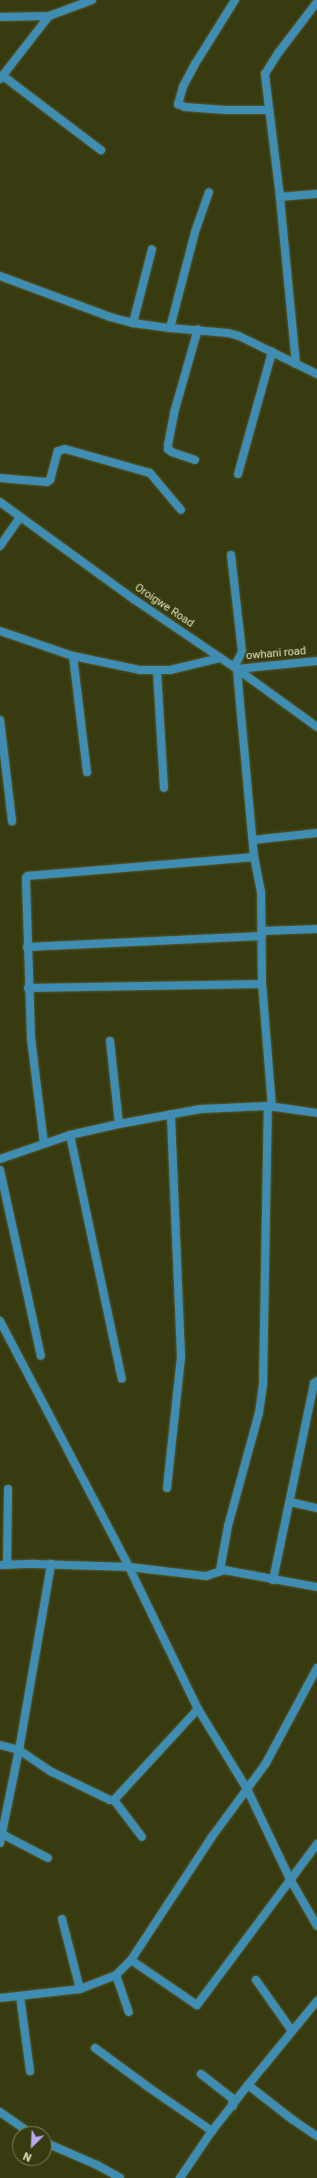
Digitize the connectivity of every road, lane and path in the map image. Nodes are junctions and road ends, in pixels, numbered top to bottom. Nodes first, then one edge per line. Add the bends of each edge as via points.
1 (92, 0) edge
2 (235, 0) edge
3 (317, 2) edge
4 (49, 16) junction
5 (0, 17) edge
6 (1, 78) edge
7 (268, 110) junction
8 (101, 150) dead end
9 (210, 192) dead end
10 (317, 194) edge
11 (280, 197) junction
12 (152, 249) dead end
13 (0, 276) edge
14 (133, 323) junction
15 (170, 328) junction
16 (198, 329) junction
17 (272, 352) junction
18 (296, 364) junction
19 (317, 374) edge
20 (195, 460) dead end
21 (238, 474) dead end
22 (0, 478) edge
23 (0, 502) edge
24 (180, 510) dead end
25 (20, 517) junction
26 (0, 546) edge
27 (231, 555) dead end
28 (0, 631) edge
29 (73, 656) junction
30 (220, 658) junction
31 (317, 661) edge
32 (235, 668) junction
33 (157, 671) junction
34 (0, 720) edge
35 (317, 727) edge
36 (87, 772) dead end
37 (164, 788) dead end
38 (12, 821) dead end
39 (317, 832) edge
40 (253, 840) junction
41 (254, 858) junction
42 (317, 929) edge
43 (262, 934) junction
44 (27, 947) junction
45 (262, 984) junction
46 (28, 988) junction
47 (110, 1041) dead end
48 (270, 1107) junction
49 (317, 1113) edge
50 (171, 1114) junction
51 (119, 1124) junction
52 (70, 1136) junction
53 (44, 1144) junction
54 (0, 1159) edge
55 (0, 1170) edge
56 (0, 1321) edge
57 (41, 1356) dead end
58 (122, 1379) dead end
59 (317, 1381) edge
60 (167, 1488) dead end
61 (8, 1489) dead end
62 (290, 1502) junction
63 (317, 1508) edge
64 (51, 1564) junction
65 (4, 1565) edge
66 (129, 1567) junction
67 (220, 1570) junction
68 (274, 1580) junction
69 (317, 1587) edge
70 (317, 1668) edge
71 (315, 1679) edge
72 (198, 1709) junction
73 (0, 1745) edge
74 (19, 1750) junction
75 (247, 1789) junction
76 (114, 1800) junction
77 (1, 1834) edge
78 (142, 1837) dead end
79 (0, 1843) edge
80 (317, 1844) edge
81 (48, 1858) dead end
82 (290, 1879) junction
83 (62, 1919) dead end
84 (317, 1926) edge
85 (131, 1960) junction
86 (116, 1975) junction
87 (256, 1980) dead end
88 (80, 1989) junction
89 (20, 1996) junction
90 (0, 1998) edge
91 (317, 2001) edge
92 (129, 2012) dead end
93 (292, 2031) junction
94 (95, 2048) dead end
95 (30, 2071) dead end
96 (201, 2074) dead end
97 (248, 2085) junction
98 (233, 2106) junction
99 (0, 2112) edge
100 (20, 2126) edge
101 (212, 2131) junction
102 (317, 2136) edge
103 (52, 2145) edge
104 (120, 2178) edge
105 (180, 2178) edge

1 - 4 street
2 - 7 street via 195,64 183,87 178,104 185,107 226,110
3 - 7 street via 266,71
4 - 5 street
4 - 6 street
6 - 8 street
7 - 11 street
9 - 15 street via 196,232
10 - 11 street
11 - 18 street
12 - 14 street
13 - 14 street via 110,317
14 - 15 street
15 - 16 street
16 - 17 street via 239,336
16 - 20 street via 176,405 168,446 172,452
17 - 18 street
17 - 21 street
18 - 19 street
22 - 24 street via 47,482 50,480 58,451 65,449 150,473
23 - 25 street, Oroigwe Road
25 - 26 street
25 - 30 street, Oroigwe Road
27 - 32 street via 242,652
28 - 29 street
29 - 33 street via 122,668
29 - 36 street
30 - 32 street, Oroigwe Road
30 - 33 street
31 - 32 street, owhani road
32 - 35 street, Oroigwe Road
32 - 40 street
33 - 37 street
34 - 38 street
39 - 40 street
40 - 41 street
41 - 43 street via 261,892
41 - 44 street via 28,876 25,881
42 - 43 street
43 - 44 street
43 - 45 street
44 - 46 street
45 - 46 street
45 - 48 street
46 - 53 street via 30,1038
47 - 51 street
48 - 49 street
48 - 50 street via 220,1107
48 - 67 street via 263,1385 259,1413 228,1526
50 - 51 street
50 - 60 street via 181,1356
51 - 52 street
52 - 53 street
52 - 58 street
53 - 54 street
55 - 57 street
56 - 66 street
59 - 62 street via 314,1384
61 - 65 street
62 - 63 street
62 - 68 street
64 - 65 street
64 - 66 street
64 - 74 street
66 - 67 street via 206,1576
66 - 72 street
67 - 68 street
68 - 69 street
70 - 71 street
71 - 75 street via 266,1763
72 - 75 street
72 - 76 street
73 - 74 street
74 - 76 street via 73,1783 108,1800
74 - 77 street
75 - 82 street
75 - 85 street via 210,1838
76 - 78 street
77 - 79 street
77 - 81 street
80 - 82 street
82 - 84 street
82 - 85 street via 197,2005
83 - 88 street
85 - 86 street
86 - 88 street
86 - 92 street
87 - 93 street
88 - 89 street
89 - 90 street
89 - 95 street
91 - 93 street
93 - 97 street
94 - 101 street
96 - 98 street via 232,2098
97 - 98 street
97 - 102 street
98 - 101 street
99 - 100 street
101 - 105 street
103 - 104 street

